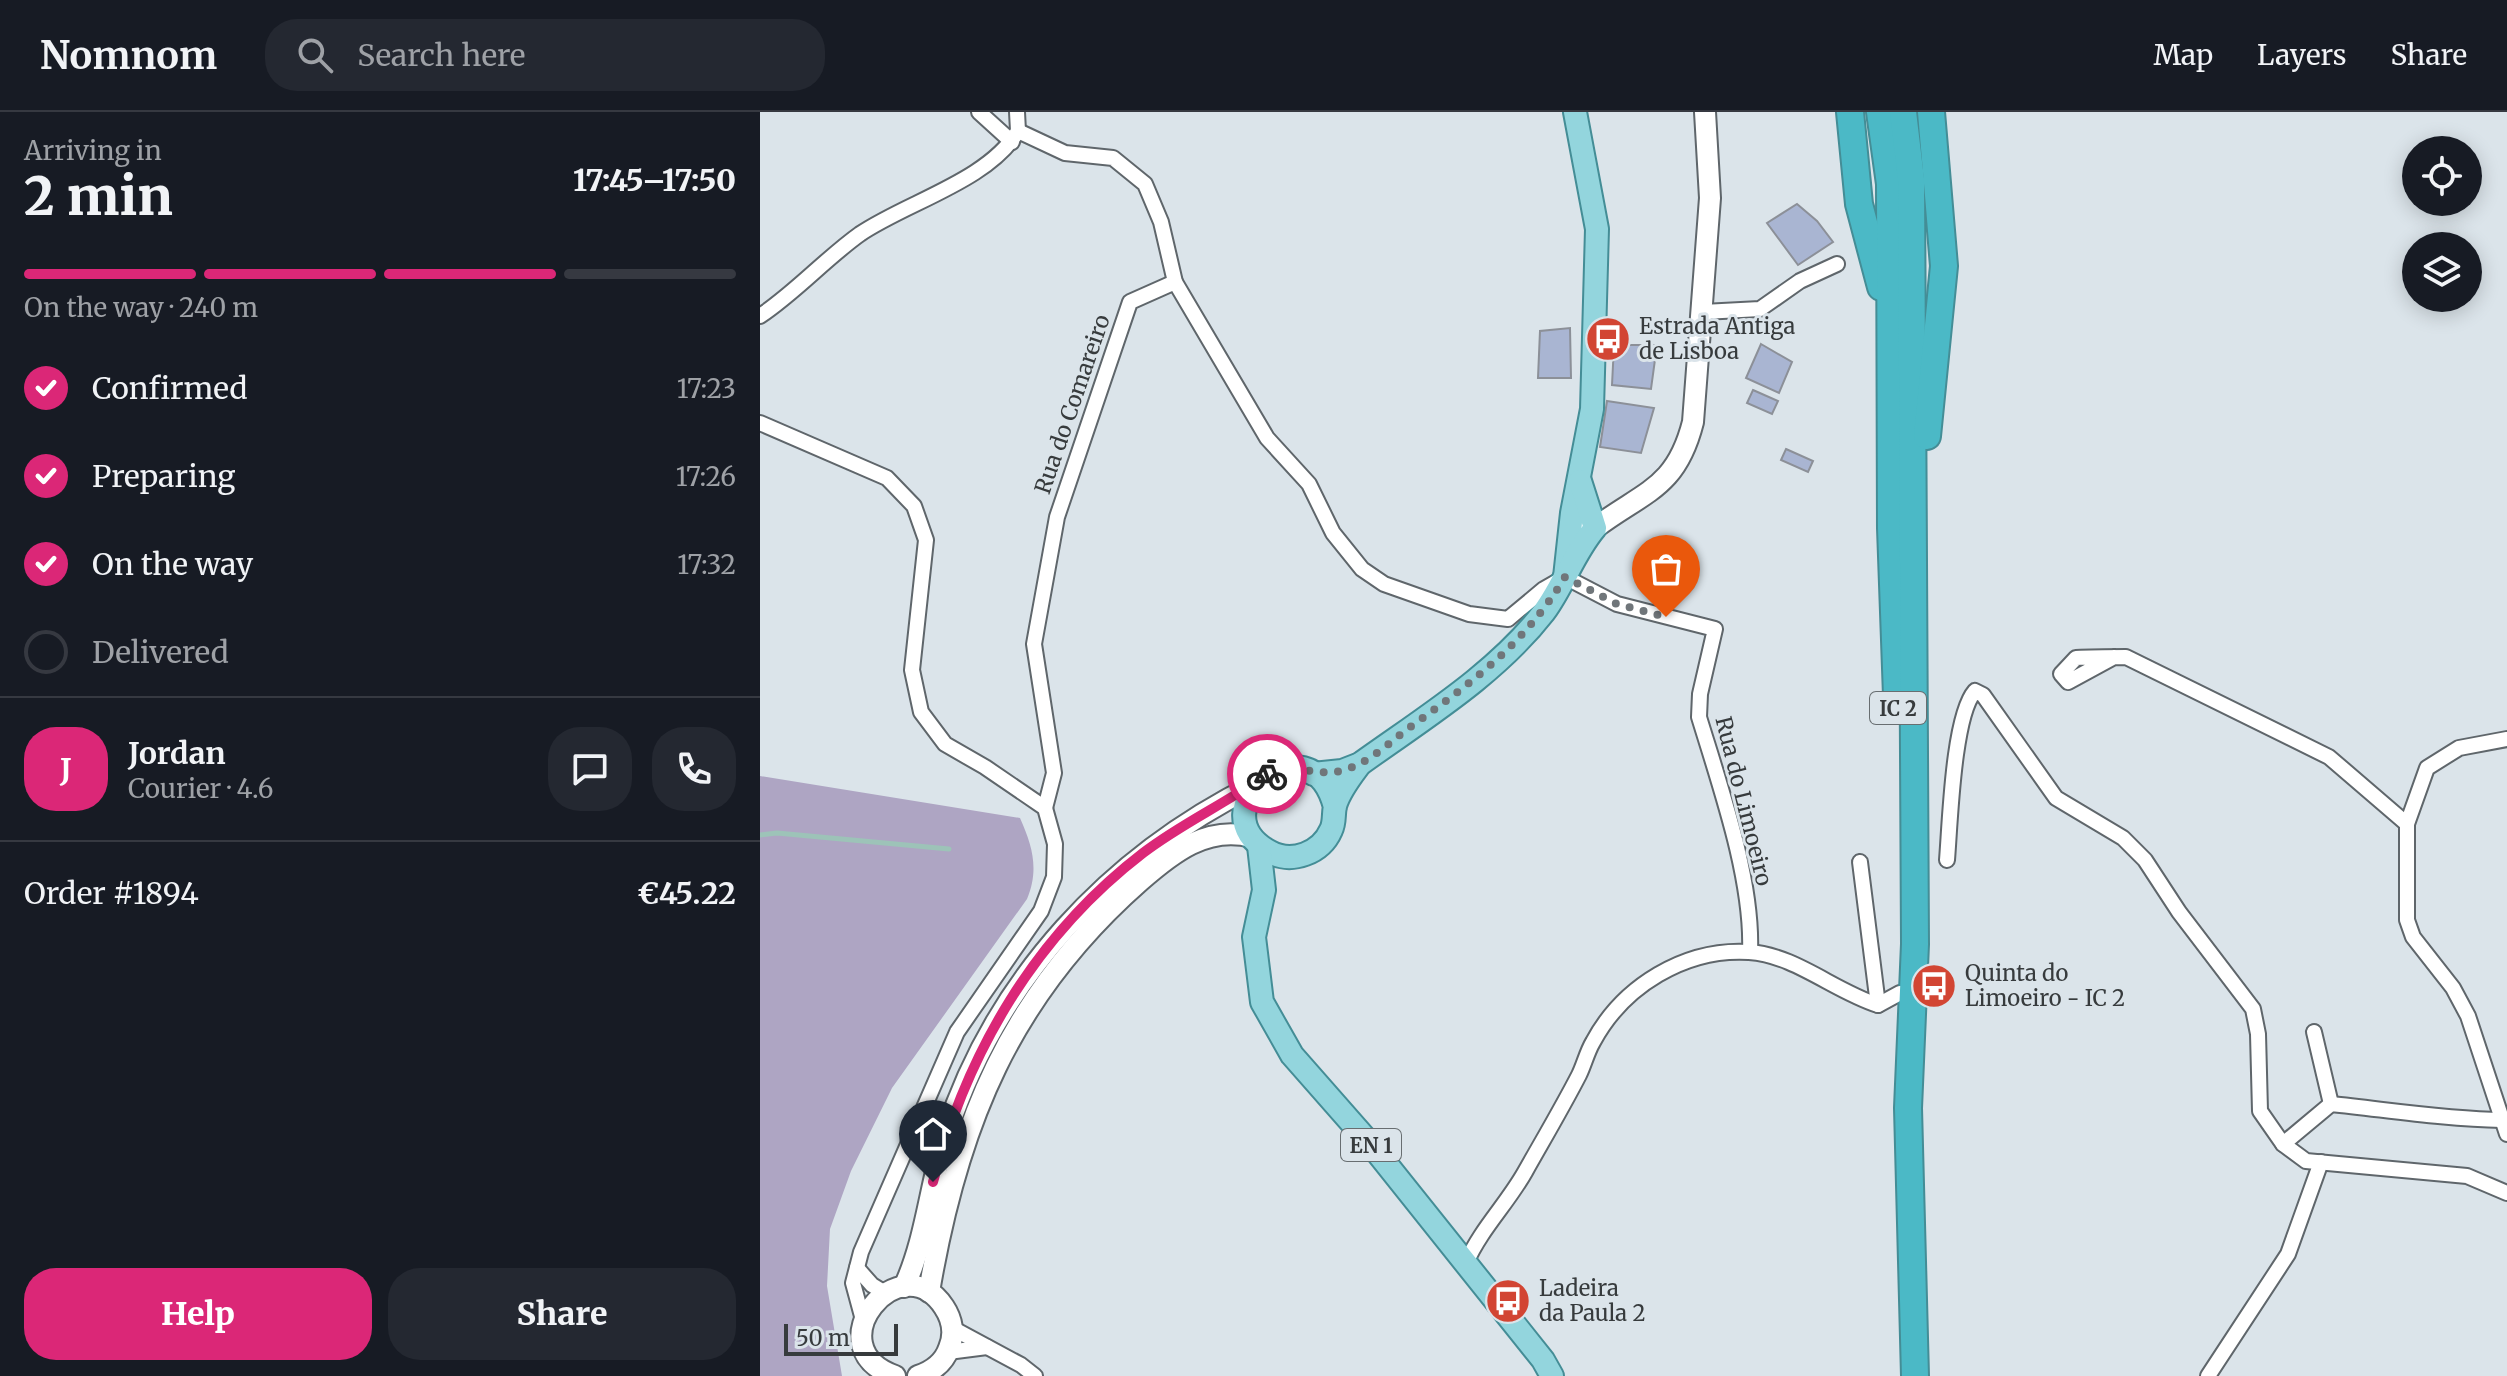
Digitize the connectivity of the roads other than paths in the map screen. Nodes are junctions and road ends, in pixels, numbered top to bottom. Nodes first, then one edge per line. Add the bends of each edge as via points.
1 (979, 112) edge
2 (1017, 112) edge
3 (1575, 112) edge
4 (1705, 112) edge
5 (1850, 112) edge
6 (1880, 112) edge
7 (1903, 112) edge
8 (1931, 112) edge
9 (1015, 136) junction
10 (1837, 264) dead end
11 (1175, 282) junction
12 (1703, 312) junction
13 (760, 316) edge
14 (1893, 374) junction
15 (760, 423) edge
16 (1582, 485) junction
17 (1914, 502) junction
18 (1622, 510) junction
19 (1572, 513) junction
20 (1595, 528) junction
21 (1565, 577) junction
22 (2068, 682) dead end
23 (2507, 739) edge
24 (1360, 764) junction
25 (1313, 774) junction
26 (1255, 785) junction
27 (1335, 807) junction
28 (1045, 808) junction
29 (2407, 824) junction
30 (1256, 841) junction
31 (1300, 857) junction
32 (1947, 860) dead end
33 (1860, 862) dead end
34 (1264, 890) junction
35 (1750, 952) junction
36 (1889, 999) junction
37 (2314, 1032) dead end
38 (1909, 1042) junction
39 (2331, 1104) junction
40 (2505, 1127) edge
41 (2283, 1144) junction
42 (2321, 1162) junction
43 (2507, 1193) edge
44 (1466, 1263) junction
45 (857, 1268) junction
46 (894, 1290) junction
47 (929, 1292) junction
48 (863, 1320) junction
49 (952, 1328) junction
50 (987, 1347) junction
51 (948, 1352) junction
52 (889, 1375) edge
53 (918, 1376) edge
54 (1035, 1376) edge
55 (1552, 1376) edge
56 (1915, 1376) edge
57 (2208, 1376) edge

1 - 9 street
2 - 9 street
3 - 16 main road via 1597,229 1592,409
4 - 12 street via 1710,198
5 - 14 highway via 1859,204 1876,265
6 - 14 highway, IC 2 via 1890,184
7 - 17 highway, IC 2 via 1911,179
8 - 17 highway via 1943,297 1927,442
9 - 11 street via 1065,153 1113,158 1145,184 1161,222
9 - 13 street via 996,157 863,232
10 - 12 street via 1760,309
11 - 21 street via 1267,438 1309,484 1333,533 1362,569 1384,584 1497,619 1508,619
11 - 28 street, Rua do Comareiro via 1130,302 1057,517 1034,644 1054,773
12 - 18 street via 1687,447 1673,472
14 - 36 highway, IC 2 via 1891,528 1899,740
15 - 28 street via 887,478 914,506 926,540 912,670 921,712 945,744
16 - 18 street
16 - 19 main road
16 - 20 main road
17 - 38 highway, IC 2 via 1915,990
18 - 20 street
19 - 20 street
19 - 21 main road
20 - 21 main road via 1578,548
21 - 24 main road via 1545,611 1508,651
21 - 35 street, Rua do Limoeiro via 1617,604 1715,629 1699,717 1740,872
22 - 29 street via 2061,674 2076,658 2126,657 2329,757
23 - 29 street via 2459,748 2427,768
24 - 25 main road
24 - 27 main road
25 - 26 main road via 1276,770
25 - 27 main road via 1328,787
26 - 30 main road via 1245,810
26 - 46 street via 1143,853 1088,901 1042,952 970,1070
27 - 31 main road via 1331,833
28 - 45 street via 1055,844 1054,877 1041,911 957,1032
29 - 40 street via 2407,920 2413,937 2468,1016
30 - 31 main road via 1272,854
30 - 34 main road, EN 1
30 - 47 street via 1225,832 1207,836 1166,861 1102,915 1050,976 988,1080 945,1212
31 - 34 main road
32 - 41 street via 1959,739 1968,698 1975,691 2056,798 2123,838 2145,860 2253,1009 2260,1111
33 - 36 street
34 - 44 main road, EN 1 via 1254,937 1262,1002 1292,1055
35 - 36 street via 1777,958 1855,998
35 - 44 street via 1688,960 1646,980 1618,1006 1593,1041 1522,1177 1477,1237
36 - 38 highway, IC 2
37 - 39 street
38 - 56 highway, IC 2
39 - 40 street
39 - 41 street
41 - 42 street via 2306,1161
42 - 43 street via 2467,1176
42 - 57 street via 2288,1254
44 - 55 main road, EN 1
45 - 46 street via 872,1285
45 - 48 street via 854,1293
46 - 47 street
46 - 48 street via 875,1300
47 - 49 street via 949,1314
48 - 52 street via 863,1346
49 - 50 street
49 - 51 street
50 - 51 street
50 - 54 street
51 - 53 street via 932,1370

